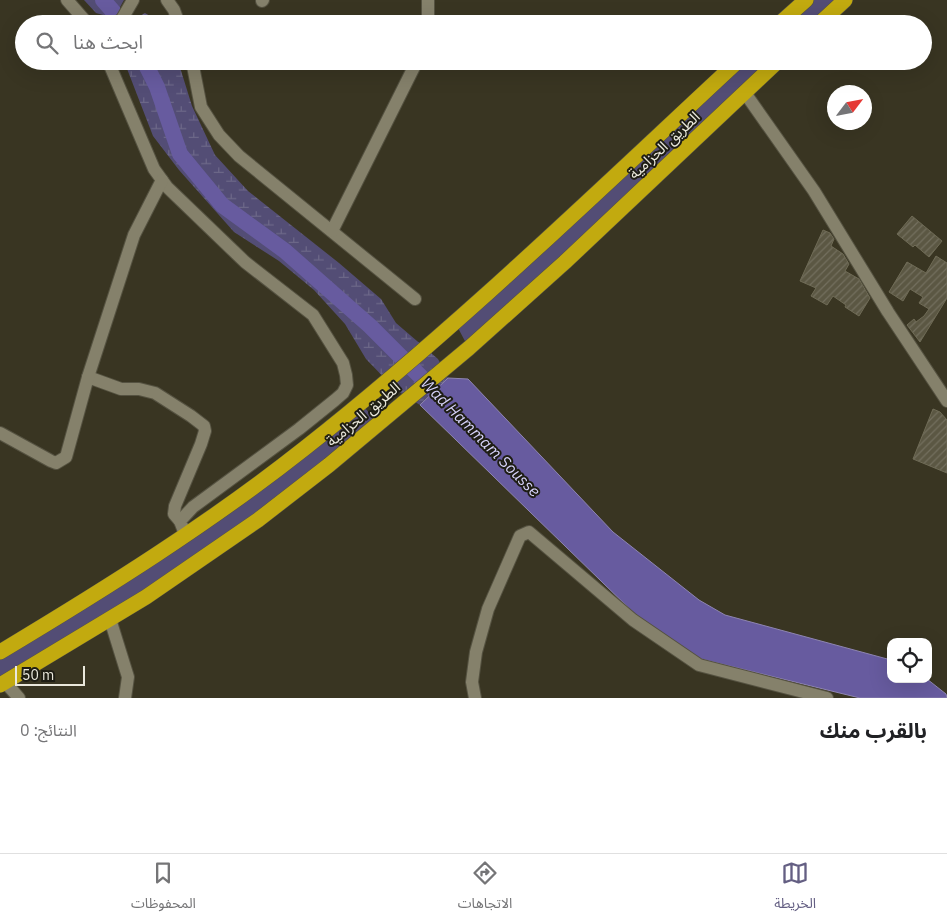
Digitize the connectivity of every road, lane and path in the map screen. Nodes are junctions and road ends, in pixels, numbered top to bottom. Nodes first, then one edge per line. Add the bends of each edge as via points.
1 (67, 0) edge
2 (133, 0) edge
3 (167, 0) edge
4 (428, 0) edge
5 (806, 0) edge
6 (846, 0) edge
7 (80, 15) edge
8 (124, 15) edge
9 (176, 15) edge
10 (428, 15) edge
11 (789, 15) edge
12 (829, 15) edge
13 (112, 70) edge
14 (194, 70) edge
15 (412, 70) edge
16 (728, 70) edge
17 (769, 70) edge
18 (746, 93) junction
19 (162, 180) junction
20 (332, 231) junction
21 (415, 299) dead end
22 (88, 377) junction
23 (947, 401) edge
24 (0, 433) edge
25 (183, 527) junction
26 (110, 619) junction
27 (0, 652) edge
28 (2, 683) edge
29 (20, 698) edge
30 (125, 698) edge
31 (475, 698) edge
32 (827, 698) edge

1 - 7 street
2 - 8 street
3 - 9 street
4 - 10 street
5 - 11 highway
6 - 12 highway
13 - 19 street via 154,169
14 - 20 street via 201,107 219,135 239,156
15 - 20 street
16 - 25 highway, الطريق الحزامية via 449,328 362,401 218,513
17 - 18 highway, الطريق الحزامية
18 - 23 street via 814,191
18 - 26 highway, الطريق الحزامية via 565,262 380,423 258,520
19 - 22 street via 134,235
19 - 25 street via 245,262 313,314 343,363 347,385 344,393 299,429 199,502
20 - 21 street
22 - 24 street via 66,457 56,463 51,462
22 - 25 street via 122,389 155,393 204,426 201,444 175,506 174,514
25 - 27 highway, الطريق الحزامية via 127,575
26 - 28 highway, الطريق الحزامية
26 - 30 street via 128,677
28 - 29 street
31 - 32 street via 472,672 488,610 520,536 529,532 633,620 699,665

